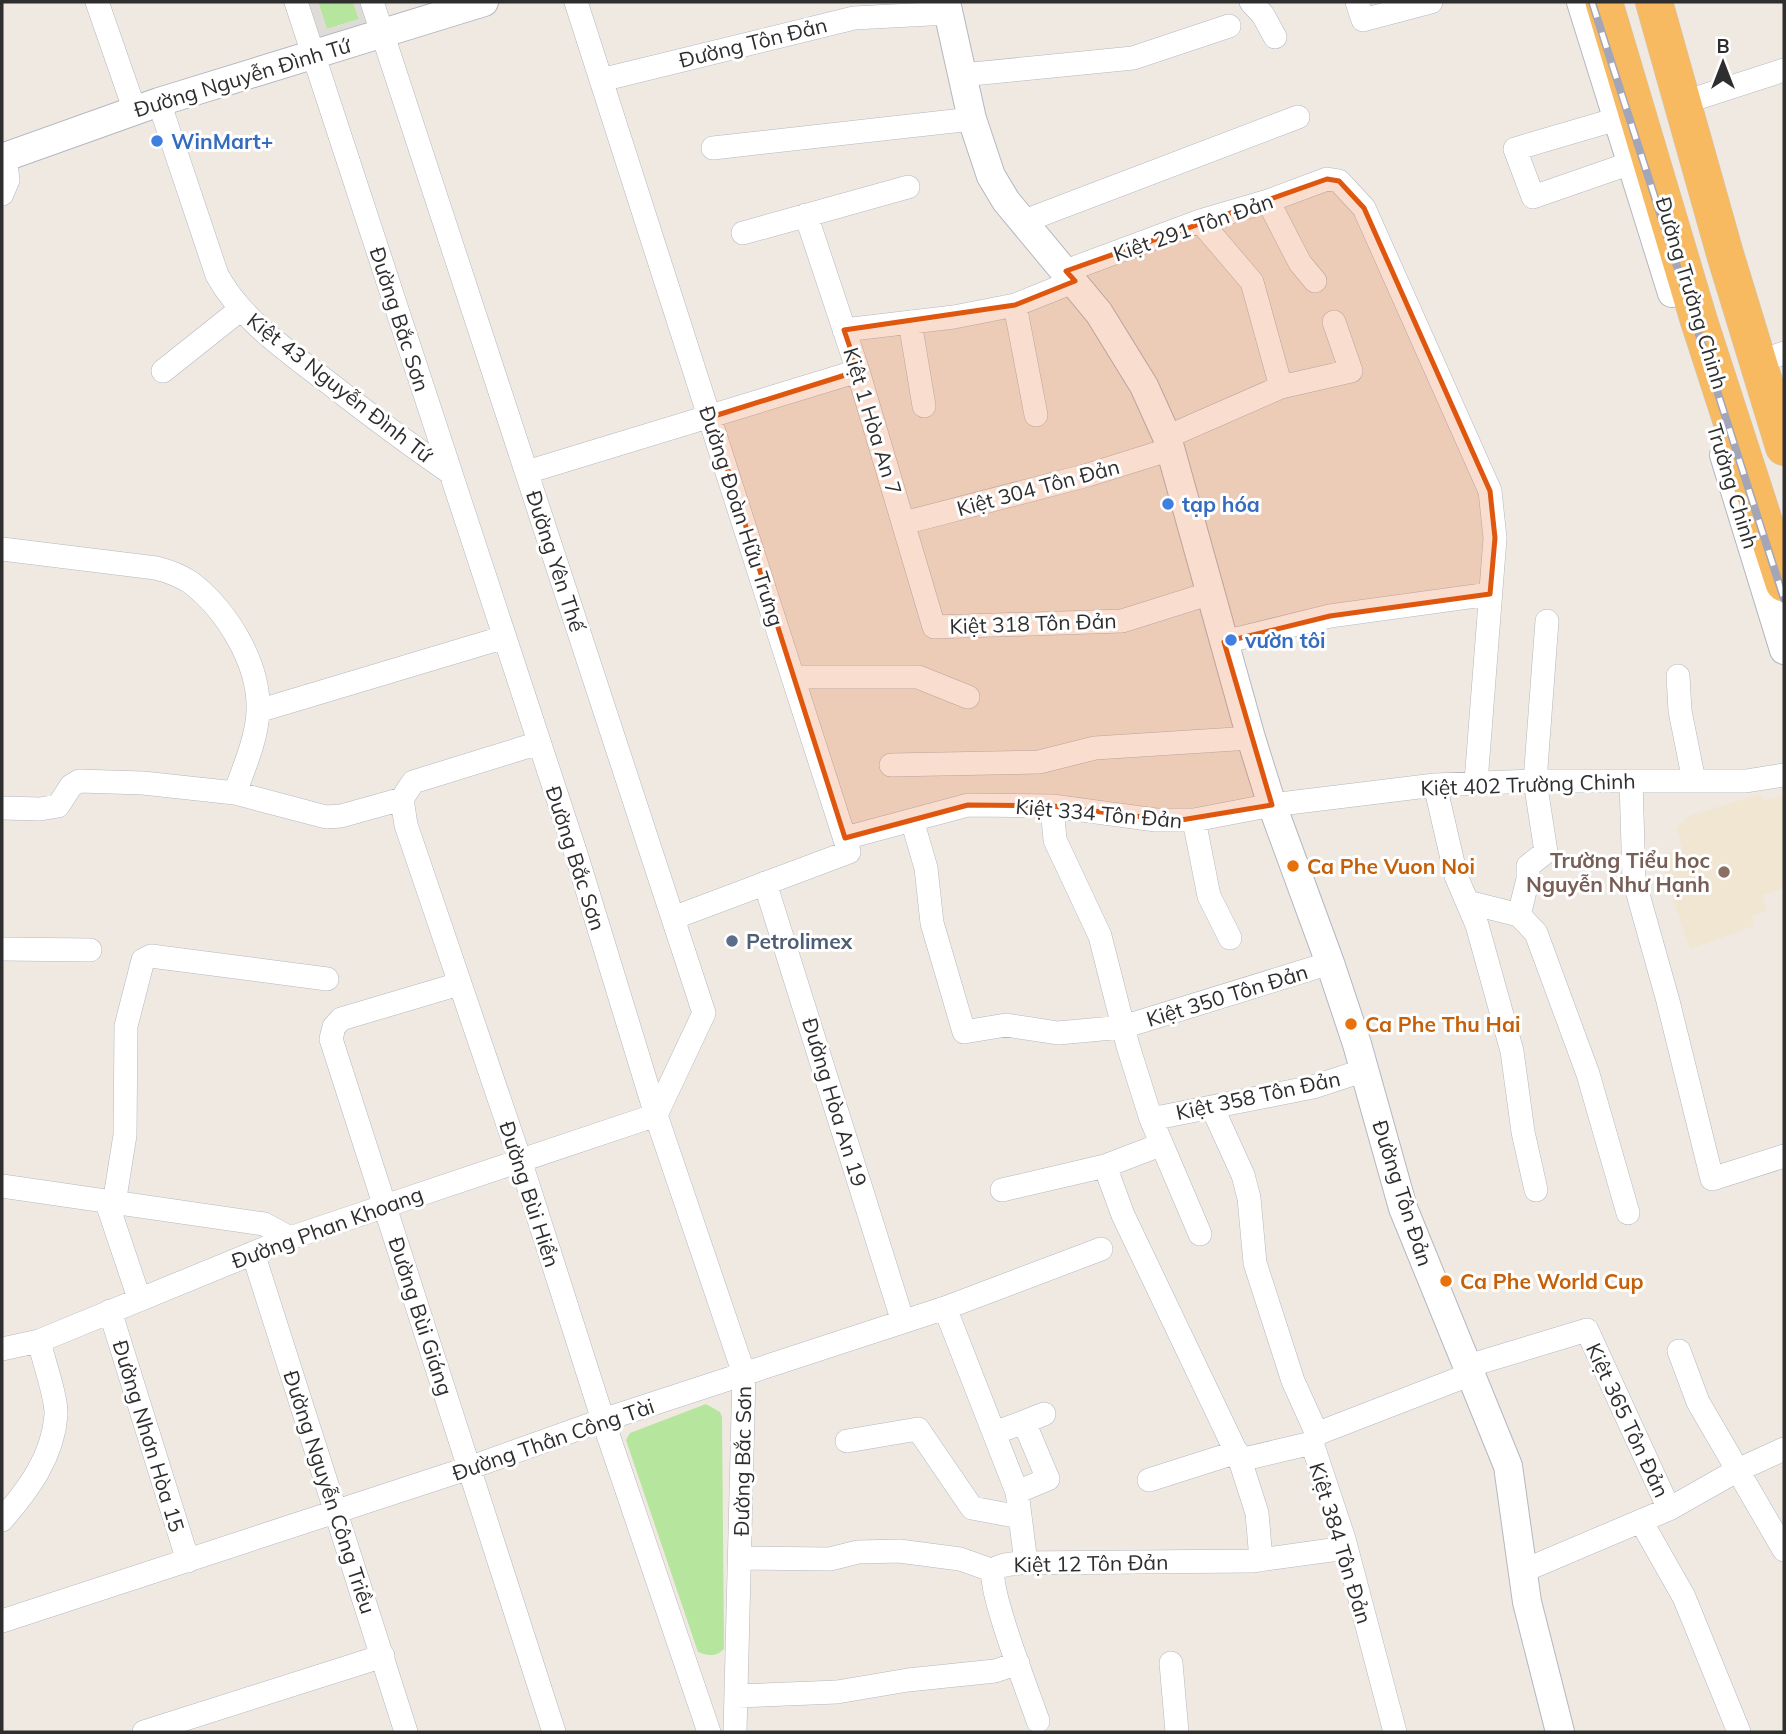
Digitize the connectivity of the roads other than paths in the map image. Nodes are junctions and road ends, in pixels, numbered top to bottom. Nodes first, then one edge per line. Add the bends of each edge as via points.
1 (97, 2) edge
2 (296, 2) edge
3 (372, 2) edge
4 (484, 2) edge
5 (576, 2) edge
6 (1251, 2) edge
7 (1357, 2) edge
8 (1431, 2) edge
9 (1581, 2) edge
10 (1604, 2) edge
11 (1654, 2) edge
12 (947, 7) edge
13 (1229, 26) dead end
14 (375, 35) junction
15 (1275, 37) dead end
16 (324, 52) junction
17 (1784, 71) edge
18 (962, 75) junction
19 (601, 80) junction
20 (1682, 103) junction
21 (147, 106) junction
22 (1298, 117) dead end
23 (972, 118) junction
24 (1617, 120) junction
25 (713, 148) dead end
26 (3, 158) edge
27 (1631, 163) junction
28 (908, 187) dead end
29 (2, 194) edge
30 (1268, 201) junction
31 (806, 215) junction
32 (1200, 221) junction
33 (1022, 222) junction
34 (743, 233) dead end
35 (1070, 276) junction
36 (1315, 281) dead end
37 (1015, 305) junction
38 (1741, 308) junction
39 (241, 309) junction
40 (1699, 321) junction
41 (910, 322) junction
42 (1334, 322) dead end
43 (844, 330) junction
44 (1771, 357) edge
45 (163, 371) dead end
46 (858, 371) junction
47 (1281, 387) junction
48 (924, 406) dead end
49 (1036, 415) dead end
50 (711, 417) junction
51 (1169, 443) junction
52 (1784, 447) edge
53 (527, 472) junction
54 (451, 473) junction
55 (904, 523) junction
56 (2, 549) edge
57 (1784, 583) edge
58 (1211, 593) junction
59 (1490, 594) junction
60 (1547, 621) dead end
61 (934, 627) joint
62 (505, 637) junction
63 (1224, 642) junction
64 (1784, 650) edge
65 (1678, 676) dead end
66 (793, 677) junction
67 (968, 697) dead end
68 (258, 711) junction
69 (1251, 738) junction
70 (539, 743) junction
71 (891, 765) dead end
72 (1784, 775) edge
73 (1535, 780) junction
74 (1631, 781) junction
75 (1694, 781) junction
76 (1476, 782) junction
77 (1435, 785) junction
78 (235, 793) junction
79 (402, 799) junction
80 (1272, 804) junction
81 (1052, 806) junction
82 (2, 808) edge
83 (912, 820) junction
84 (1194, 820) junction
85 (845, 838) junction
86 (765, 883) junction
87 (1467, 902) junction
88 (1519, 915) junction
89 (673, 918) junction
90 (1230, 938) dead end
91 (2, 948) edge
92 (90, 950) dead end
93 (1330, 963) junction
94 (327, 979) dead end
95 (459, 984) junction
96 (1123, 1027) junction
97 (1365, 1070) junction
98 (1212, 1107) junction
99 (656, 1115) junction
100 (1151, 1119) junction
101 (1160, 1145) junction
102 (1784, 1156) edge
103 (520, 1160) junction
104 (1105, 1166) junction
105 (2, 1186) edge
106 (1536, 1190) dead end
107 (1002, 1191) dead end
108 (111, 1203) junction
109 (385, 1204) junction
110 (1628, 1213) dead end
111 (1200, 1234) dead end
112 (290, 1238) junction
113 (1101, 1249) dead end
114 (253, 1253) junction
115 (139, 1298) junction
116 (945, 1308) junction
117 (110, 1311) junction
118 (903, 1322) junction
119 (39, 1340) junction
120 (2, 1349) edge
121 (1679, 1351) dead end
122 (1470, 1370) junction
123 (744, 1374) junction
124 (603, 1420) junction
125 (994, 1433) junction
126 (1315, 1439) junction
127 (847, 1441) dead end
128 (1784, 1449) edge
129 (1239, 1456) junction
130 (469, 1468) junction
131 (1738, 1470) junction
132 (1149, 1480) dead end
133 (1017, 1492) junction
134 (1669, 1509) junction
135 (336, 1512) junction
136 (1020, 1517) junction
137 (2, 1520) edge
138 (1641, 1521) junction
139 (1346, 1548) junction
140 (1784, 1550) edge
141 (741, 1558) junction
142 (1261, 1560) junction
143 (188, 1561) junction
144 (1026, 1563) junction
145 (993, 1571) junction
146 (1524, 1571) junction
147 (2, 1621) edge
148 (383, 1656) junction
149 (1018, 1663) junction
150 (1171, 1663) dead end
151 (737, 1696) junction
152 (1038, 1721) dead end
153 (1733, 1731) edge
154 (144, 1732) edge
155 (406, 1732) edge
156 (554, 1732) edge
157 (709, 1732) edge
158 (736, 1732) edge
159 (1177, 1732) edge
160 (1395, 1732) edge
161 (1560, 1732) edge

1 - 21 street, Kiệt 43 Nguyễn Đình Tứ
2 - 16 street, Đường Bắc Sơn
3 - 14 street, Đường Yên Thế
4 - 14 street, Đường Nguyễn Đình Tứ
5 - 19 street, Đường Đoàn Hữu Trưng
6 - 15 street
7 - 8 street via 1363,20
9 - 24 street, Trường Chinh
10 - 40 highway, Đường Trường Chinh
11 - 20 highway, Đường Trường Chinh
12 - 18 street, Đường Tôn Đản
12 - 19 street, Đường Tôn Đản via 854,18
13 - 18 street via 1133,58
14 - 16 street, Đường Nguyễn Đình Tứ
14 - 53 street, Đường Yên Thế
16 - 21 street, Đường Nguyễn Đình Tứ
16 - 54 street, Đường Bắc Sơn
17 - 20 street
18 - 23 street, Đường Tôn Đản
19 - 50 street, Đường Đoàn Hữu Trưng
20 - 38 highway, Đường Trường Chinh
21 - 26 street, Đường Nguyễn Đình Tứ
21 - 39 street, Kiệt 43 Nguyễn Đình Tứ via 217,275
22 - 33 street
23 - 25 street
23 - 33 street, Đường Tôn Đản via 991,176
24 - 27 street, Trường Chinh
24 - 27 street via 1515,149 1533,197
26 - 29 street via 8,180
27 - 64 street, Trường Chinh
28 - 31 street
30 - 32 street, Kiệt 291 Tôn Đản
30 - 36 street via 1300,263
30 - 59 street, Kiệt 291 Tôn Đản via 1327,179 1339,181 1364,208 1490,491 1495,538
31 - 34 street
31 - 43 street, Kiệt 1 Hòa An 7
32 - 35 street, Kiệt 291 Tôn Đản
32 - 47 street via 1252,282
33 - 35 street, Đường Tôn Đản
35 - 37 street, Kiệt 291 Tôn Đản
35 - 51 street, Đường Tôn Đản via 1121,346
37 - 41 street, Kiệt 291 Tôn Đản
37 - 49 street
38 - 40 highway
38 - 44 highway, Đường Trường Chinh
39 - 45 street
39 - 54 street, Kiệt 43 Nguyễn Đình Tứ via 289,352
40 - 57 highway, Đường Trường Chinh
41 - 43 street, Kiệt 291 Tôn Đản
41 - 48 street
42 - 47 street, Kiệt 304 Tôn Đản via 1351,371
43 - 46 street, Kiệt 1 Hòa An 7
44 - 52 highway, Đường Trường Chinh
46 - 50 street
46 - 55 street, Kiệt 1 Hòa An 7
47 - 51 street, Kiệt 304 Tôn Đản
50 - 53 street
50 - 66 street, Đường Đoàn Hữu Trưng
51 - 55 street, Kiệt 304 Tôn Đản via 1088,475
51 - 58 street, Đường Tôn Đản
53 - 89 street, Đường Yên Thế
54 - 62 street, Đường Bắc Sơn
55 - 61 street, Kiệt 1 Hòa An 7
56 - 68 street via 156,568 190,582 216,607 242,646 256,687
58 - 61 street, Kiệt 318 Tôn Đản via 1122,621
58 - 63 street, Đường Tôn Đản
59 - 63 street via 1330,616
59 - 76 street
60 - 73 street
62 - 68 street
62 - 70 street, Đường Bắc Sơn
63 - 69 street, Đường Tôn Đản
65 - 75 street
66 - 67 street via 918,677
66 - 85 street, Đường Đoàn Hữu Trưng
68 - 78 street
69 - 71 street via 1096,748 1039,762
69 - 80 street, Đường Tôn Đản
70 - 79 street via 413,782
70 - 99 street, Đường Bắc Sơn
72 - 75 street, Kiệt 402 Trường Chinh
73 - 74 street, Kiệt 402 Trường Chinh
73 - 76 street, Kiệt 402 Trường Chinh
73 - 88 street via 1545,852 1528,866
74 - 75 street, Kiệt 402 Trường Chinh
74 - 102 street via 1634,880 1712,1179
76 - 77 street, Kiệt 402 Trường Chinh
77 - 80 street, Kiệt 402 Trường Chinh
77 - 87 street via 1455,876
78 - 79 street via 333,818
78 - 82 street via 79,781 58,806
79 - 95 street, Đường Bùi Hiển via 406,824
80 - 84 street, Kiệt 334 Tôn Đản
80 - 93 street, Đường Tôn Đản
81 - 83 street, Kiệt 334 Tôn Đản via 968,804
81 - 84 street, Kiệt 334 Tôn Đản via 1156,820
81 - 96 street via 1055,840 1100,936
83 - 85 street, Kiệt 334 Tôn Đản
83 - 96 street via 926,867 932,923 964,1032 1006,1025 1058,1033
84 - 90 street via 1209,896
85 - 86 street via 849,852
86 - 89 street
86 - 118 street, Đường Hòa An 19
87 - 88 street
87 - 106 street via 1512,1051
88 - 110 street via 1536,933 1584,1061
89 - 99 street, Đường Yên Thế via 704,1013
91 - 92 street
93 - 96 street, Kiệt 350 Tôn Đản
93 - 97 street, Đường Tôn Đản
94 - 108 street via 151,956 143,960 126,1026 125,1135
95 - 103 street, Đường Bùi Hiển
95 - 109 street, Đường Bùi Giáng via 341,1019 334,1027 334,1051
96 - 100 street
97 - 98 street, Kiệt 358 Tôn Đản via 1313,1087
97 - 122 street, Đường Tôn Đản via 1407,1218
98 - 100 street, Kiệt 358 Tôn Đản
98 - 126 street via 1243,1175 1255,1263
99 - 103 street, Đường Phan Khoang
99 - 123 street, Đường Bắc Sơn
100 - 101 street
101 - 104 street
101 - 111 street
103 - 109 street, Đường Phan Khoang
103 - 124 street, Đường Bùi Hiển
104 - 107 street
104 - 129 street via 1123,1214
105 - 108 street
108 - 112 street via 264,1224
108 - 115 street
109 - 112 street, Đường Phan Khoang
109 - 130 street, Đường Bùi Giáng
112 - 114 street, Đường Phan Khoang
113 - 116 street, Đường Thân Công Tài
114 - 115 street, Đường Phan Khoang
114 - 135 street, Đường Nguyễn Công Triều
115 - 117 street, Đường Phan Khoang
116 - 118 street, Đường Thân Công Tài
116 - 125 street
117 - 119 street, Đường Phan Khoang
117 - 143 street, Đường Nhơn Hòa 15
118 - 123 street, Đường Thân Công Tài
119 - 120 street, Đường Phan Khoang
119 - 137 street via 57,1413 43,1465
121 - 131 street via 1698,1402
122 - 126 street, Kiệt 384 Tôn Đản
122 - 134 street, Kiệt 365 Tôn Đản via 1587,1330
122 - 146 street, Đường Tôn Đản via 1508,1466
123 - 124 street, Đường Thân Công Tài
123 - 141 street, Đường Bắc Sơn
124 - 130 street, Đường Thân Công Tài
124 - 157 street, Đường Bùi Hiển
125 - 133 street
125 - 133 street via 1034,1418 1048,1479
126 - 129 street
126 - 139 street, Kiệt 384 Tôn Đản
127 - 136 street via 918,1429 972,1508
128 - 131 street
129 - 132 street
129 - 142 street via 1257,1513
130 - 135 street, Đường Thân Công Tài
130 - 156 street, Đường Bùi Giáng
131 - 134 street
131 - 140 street
133 - 136 street
134 - 138 street
135 - 143 street, Đường Thân Công Tài
135 - 148 street, Đường Nguyễn Công Triều
136 - 144 street
138 - 146 street
138 - 153 street via 1684,1597
139 - 142 street, Kiệt 12 Tôn Đản
139 - 160 street, Kiệt 384 Tôn Đản
141 - 145 street via 830,1559 858,1552 899,1551 960,1559
141 - 151 street, Đường Bắc Sơn
142 - 144 street, Kiệt 12 Tôn Đản
143 - 147 street, Đường Thân Công Tài
144 - 145 street, Kiệt 12 Tôn Đản
145 - 149 street, Kiệt 12 Tôn Đản via 997,1603
146 - 161 street, Đường Tôn Đản via 1529,1611
148 - 154 street
148 - 155 street, Đường Nguyễn Công Triều
149 - 151 street via 995,1671 836,1692
149 - 152 street, Kiệt 12 Tôn Đản
150 - 159 street
151 - 158 street, Đường Bắc Sơn

